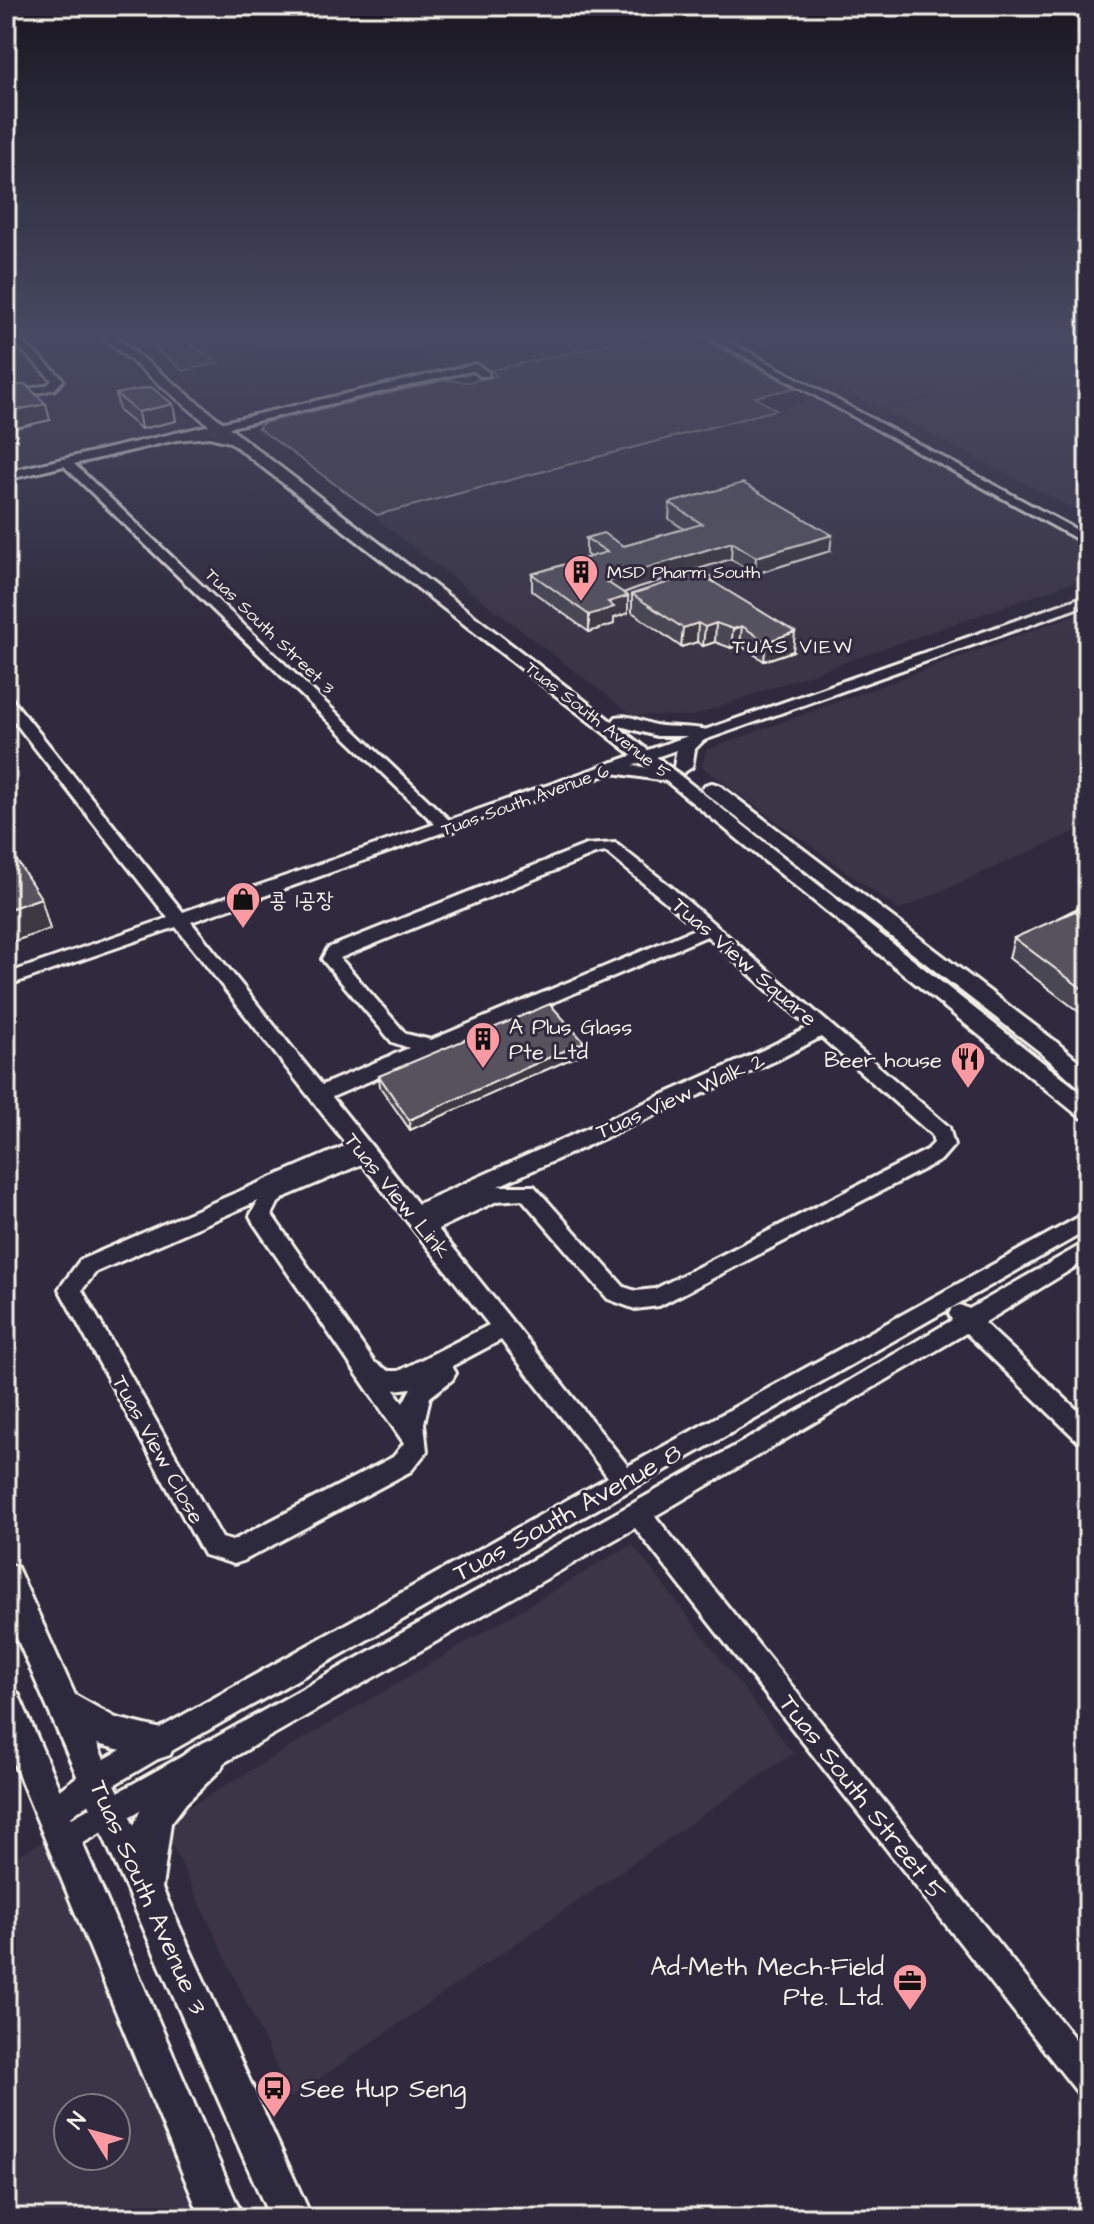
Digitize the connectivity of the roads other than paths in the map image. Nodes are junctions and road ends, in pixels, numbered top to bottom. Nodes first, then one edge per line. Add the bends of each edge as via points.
1 (171, 438) edge
2 (241, 438) edge
3 (242, 438) edge
4 (899, 438) edge
5 (918, 438) edge
6 (66, 462) junction
7 (6, 476) edge
8 (1088, 530) edge
9 (1088, 541) edge
10 (1088, 592) edge
11 (1088, 599) edge
12 (6, 701) edge
13 (622, 721) junction
14 (694, 733) junction
15 (647, 750) junction
16 (613, 768) junction
17 (677, 772) junction
18 (443, 824) junction
19 (1088, 910) edge
20 (175, 916) junction
21 (709, 929) junction
22 (1088, 934) edge
23 (6, 968) edge
24 (6, 980) edge
25 (822, 1028) junction
26 (399, 1038) junction
27 (432, 1046) junction
28 (1088, 1082) edge
29 (314, 1090) junction
30 (1088, 1111) edge
31 (362, 1151) junction
32 (537, 1160) junction
33 (527, 1191) junction
34 (224, 1207) junction
35 (261, 1216) junction
36 (1088, 1220) edge
37 (418, 1221) junction
38 (1088, 1249) edge
39 (946, 1300) junction
40 (968, 1321) junction
41 (508, 1334) junction
42 (367, 1369) junction
43 (412, 1434) junction
44 (1088, 1435) edge
45 (624, 1479) junction
46 (638, 1513) junction
47 (6, 1577) edge
48 (6, 1704) edge
49 (66, 1707) junction
50 (158, 1743) junction
51 (209, 1757) junction
52 (104, 1796) junction
53 (56, 1827) junction
54 (146, 1889) junction
55 (1088, 2081) edge
56 (222, 2218) edge
57 (291, 2218) edge

1 - 6 street
2 - 15 main road, Tuas South Avenue 5
3 - 13 main road, Tuas South Avenue 5
4 - 9 street
5 - 8 street
6 - 7 street
6 - 18 street, Tuas South Street 3
10 - 14 street, Tuas South Avenue 6
11 - 14 street, Tuas South Avenue 6
12 - 20 street, Tuas View Link
13 - 14 main road via 657,731
13 - 15 main road, Tuas South Avenue 5
14 - 15 street, Tuas South Avenue 6
14 - 17 main road
15 - 16 street, Tuas South Avenue 6
15 - 17 main road, Tuas South Avenue 5
15 - 18 street, Tuas South Avenue 6
16 - 17 main road
16 - 18 street, Tuas South Avenue 6
17 - 28 main road, Tuas South Avenue 5 via 1047,1046
17 - 30 main road, Tuas South Avenue 5
18 - 20 street, Tuas South Avenue 6
19 - 22 street via 1067,920
20 - 23 street, Tuas South Avenue 6
20 - 24 street, Tuas South Avenue 6
20 - 29 street, Tuas View Link
21 - 25 street, Tuas View Square
21 - 26 street, Tuas View Square via 616,850 592,849 334,952 331,959
21 - 27 street
25 - 32 street, Tuas View Walk 2
25 - 33 street, Tuas View Square via 942,1132 944,1145 934,1155 659,1297 635,1300 616,1293
26 - 27 street
26 - 29 street via 388,1053
27 - 29 street
29 - 31 street, Tuas View Link
31 - 34 street, Tuas View Close
31 - 35 street via 280,1191
31 - 37 street, Tuas View Link
32 - 33 street
32 - 37 street, Tuas View Walk 2
33 - 37 street via 494,1194
34 - 35 street via 246,1207
34 - 43 street, Tuas View Close via 88,1266 70,1289 213,1547 234,1553 402,1464 415,1451
35 - 42 street
36 - 39 street, Tuas South Avenue 8
37 - 41 street, Tuas View Link
38 - 40 street, Tuas South Avenue 8
39 - 40 street
39 - 45 street, Tuas South Avenue 8
40 - 44 street
40 - 46 street, Tuas South Avenue 8
41 - 42 street via 402,1381 385,1380
41 - 43 street, Tuas View Close via 419,1391 412,1406
41 - 45 street, Tuas View Link
42 - 43 street
45 - 50 street, Tuas South Avenue 8
46 - 51 street, Tuas South Avenue 8
46 - 55 street, Tuas South Street 5
47 - 49 main road, Tuas South Avenue 3
48 - 53 main road
49 - 50 main road via 110,1733
49 - 52 main road, Tuas South Avenue 3
50 - 52 street, Tuas South Avenue 8
51 - 52 street, Tuas South Avenue 8
51 - 54 main road via 165,1801 157,1817 150,1832
52 - 53 street, Tuas South Avenue 8
52 - 54 main road, Tuas South Avenue 3
53 - 56 main road
54 - 57 main road, Tuas South Avenue 3

